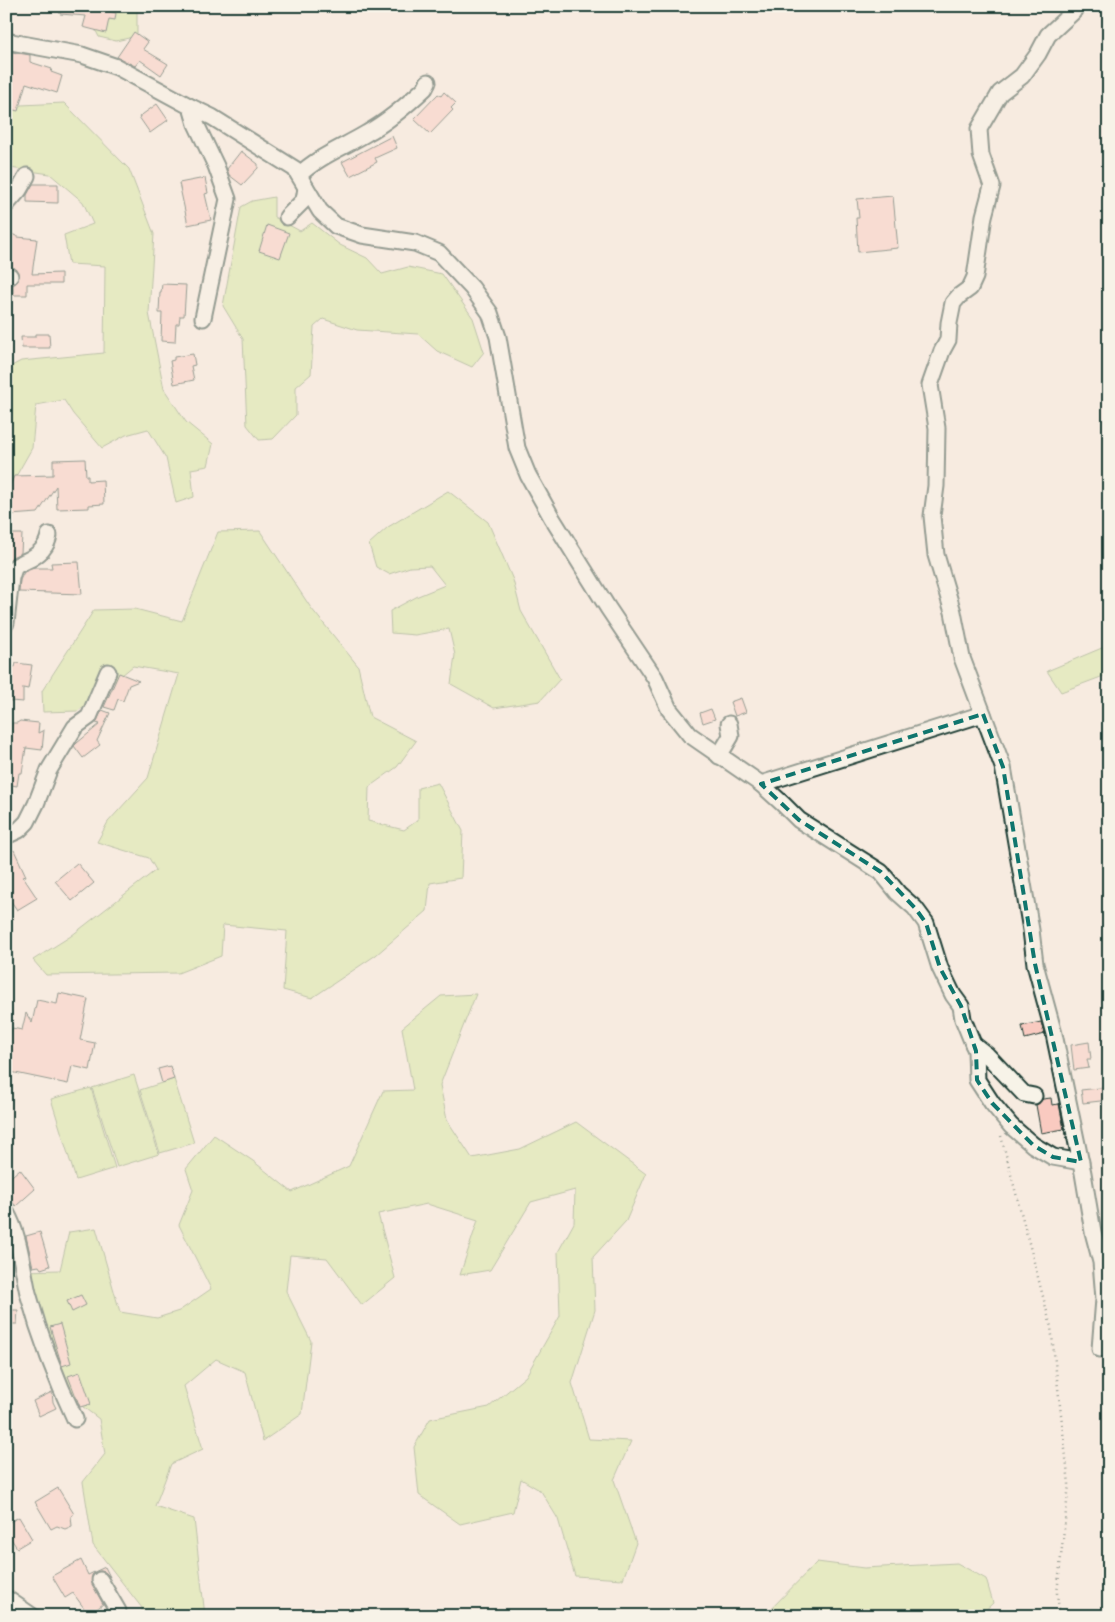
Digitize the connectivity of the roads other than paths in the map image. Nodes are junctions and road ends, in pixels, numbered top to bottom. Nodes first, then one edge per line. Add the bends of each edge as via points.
1 (1076, 6) edge
2 (6, 41) edge
3 (428, 82) dead end
4 (191, 107) junction
5 (27, 176) dead end
6 (302, 181) junction
7 (6, 205) edge
8 (287, 217) dead end
9 (203, 318) dead end
10 (49, 535) dead end
11 (6, 623) edge
12 (108, 672) dead end
13 (983, 714) junction
14 (729, 724) dead end
15 (719, 756) junction
16 (761, 784) junction
17 (6, 837) edge
18 (23, 838) dead end
19 (973, 1044) junction
20 (1034, 1096) dead end
21 (1081, 1162) junction
22 (6, 1212) edge
23 (1100, 1349) dead end
24 (75, 1419) dead end
25 (100, 1580) dead end
26 (6, 1598) edge
27 (32, 1616) edge
28 (118, 1616) edge

1 - 13 street via 1048,35 1022,76 1000,93 979,128 981,155 992,186 975,277 970,288 953,304 948,340 930,385 937,428 932,516 936,555 953,612 962,658
2 - 4 street via 82,55 117,66
3 - 6 street via 393,117 310,165
4 - 6 street via 296,169
4 - 9 street via 228,199
5 - 7 street
6 - 8 street via 304,200
6 - 15 street via 320,211 336,226 362,235 415,244 439,253 472,288 490,313 498,337 517,448 528,475 578,561 655,678 669,709 690,735
10 - 11 street via 43,550 13,571
12 - 17 street via 89,717 76,728 49,770 27,822
13 - 16 street
13 - 21 street via 1003,767 1035,964 1054,1034
14 - 15 street via 731,736
15 - 16 street
16 - 19 street via 799,820 881,872 915,908 926,923 940,968 952,995 961,1006
17 - 18 street
19 - 20 street via 1024,1094
19 - 21 street via 977,1080 1012,1126 1053,1157
21 - 23 street via 1101,1262 1104,1299
22 - 24 street via 13,1227 38,1328
25 - 28 street
26 - 27 street

